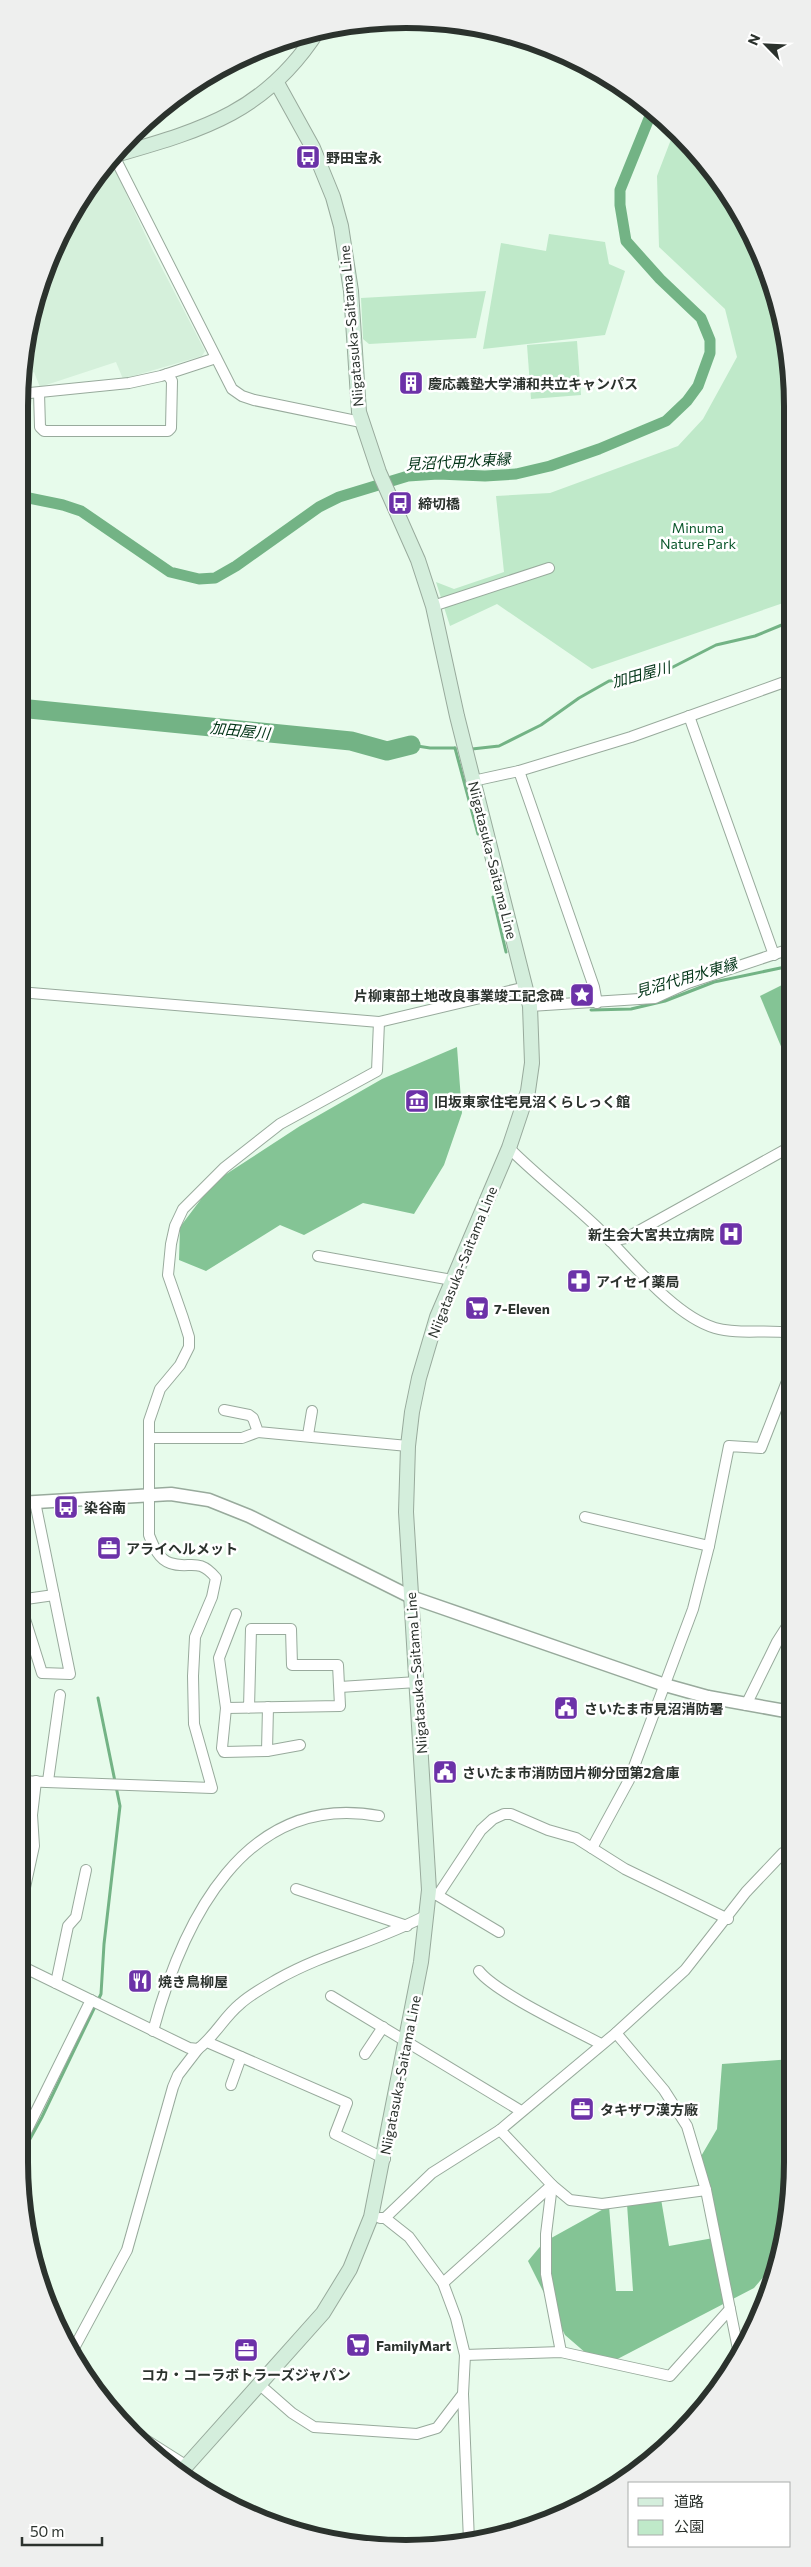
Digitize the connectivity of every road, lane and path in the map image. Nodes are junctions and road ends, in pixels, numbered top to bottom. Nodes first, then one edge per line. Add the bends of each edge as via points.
1 (313, 39) edge
2 (277, 83) junction
3 (124, 153) edge
4 (116, 162) edge
5 (216, 358) junction
6 (167, 374) junction
7 (39, 393) junction
8 (28, 394) edge
9 (361, 422) junction
10 (549, 568) dead end
11 (433, 606) junction
12 (784, 682) edge
13 (689, 716) junction
14 (519, 771) junction
15 (473, 781) junction
16 (784, 951) edge
17 (774, 955) junction
18 (526, 987) junction
19 (28, 993) edge
20 (597, 1003) junction
21 (530, 1006) junction
22 (379, 1022) junction
23 (510, 1148) junction
24 (784, 1150) edge
25 (610, 1241) junction
26 (318, 1256) dead end
27 (452, 1280) junction
28 (784, 1332) edge
29 (784, 1388) edge
30 (224, 1410) dead end
31 (312, 1411) dead end
32 (258, 1432) junction
33 (308, 1435) junction
34 (149, 1438) junction
35 (408, 1446) junction
36 (149, 1495) junction
37 (28, 1502) edge
38 (35, 1502) junction
39 (585, 1518) dead end
40 (709, 1546) junction
41 (54, 1595) junction
42 (411, 1597) junction
43 (28, 1599) edge
44 (236, 1614) dead end
45 (28, 1629) edge
46 (784, 1631) edge
47 (418, 1682) junction
48 (665, 1685) junction
49 (340, 1688) junction
50 (60, 1696) dead end
51 (746, 1705) junction
52 (226, 1708) junction
53 (249, 1708) junction
54 (268, 1708) junction
55 (784, 1711) edge
56 (300, 1745) dead end
57 (267, 1751) junction
58 (48, 1781) junction
59 (28, 1782) edge
60 (36, 1782) junction
61 (378, 1816) dead end
62 (592, 1848) junction
63 (784, 1853) edge
64 (86, 1870) dead end
65 (28, 1874) edge
66 (296, 1889) dead end
67 (433, 1893) junction
68 (427, 1915) junction
69 (728, 1918) junction
70 (407, 1926) junction
71 (499, 1932) dead end
72 (28, 1969) edge
73 (479, 1970) dead end
74 (56, 1983) junction
75 (331, 1996) dead end
76 (91, 2000) junction
77 (383, 2027) junction
78 (153, 2030) junction
79 (616, 2033) junction
80 (406, 2041) junction
81 (207, 2042) junction
82 (601, 2044) junction
83 (198, 2049) junction
84 (365, 2054) dead end
85 (241, 2057) junction
86 (231, 2085) dead end
87 (521, 2111) junction
88 (28, 2128) edge
89 (500, 2130) junction
90 (384, 2159) junction
91 (552, 2185) junction
92 (706, 2190) junction
93 (378, 2218) junction
94 (443, 2283) junction
95 (730, 2309) junction
96 (737, 2343) edge
97 (75, 2346) edge
98 (561, 2352) junction
99 (465, 2355) junction
100 (260, 2385) junction
101 (463, 2394) junction
102 (185, 2468) edge
103 (469, 2534) edge

1 - 2 main road
2 - 3 main road via 257,99 214,124
2 - 9 main road, Niigatasuka-Saitama Line via 313,148 333,196 341,226 351,291 355,382
4 - 5 street
5 - 6 street
5 - 9 street via 232,389 242,396
6 - 7 street via 129,383
6 - 7 street via 172,381 171,428 168,431 44,431 40,427
7 - 8 street
9 - 11 main road, Niigatasuka-Saitama Line via 418,560
10 - 11 street
11 - 15 main road, Niigatasuka-Saitama Line
12 - 13 street
13 - 14 street
13 - 17 street
14 - 15 street
14 - 20 street
15 - 18 main road, Niigatasuka-Saitama Line
16 - 17 street
17 - 20 street via 688,983 656,998
18 - 21 main road, Niigatasuka-Saitama Line
18 - 22 street
19 - 22 street
20 - 21 street
21 - 23 main road, Niigatasuka-Saitama Line via 532,1064 528,1091
22 - 34 street via 377,1071 280,1124 224,1168 183,1209 170,1244 168,1275 185,1324 189,1347 180,1365 160,1389 153,1405
23 - 25 street
23 - 27 main road, Niigatasuka-Saitama Line
24 - 25 street via 626,1238
25 - 28 street via 657,1289 700,1322 729,1330
26 - 27 street
27 - 35 main road, Niigatasuka-Saitama Line via 419,1378
29 - 40 street via 760,1448 729,1446
30 - 32 street via 253,1418
31 - 33 street
32 - 33 street
32 - 34 street via 242,1438
33 - 35 street
34 - 36 street
35 - 42 main road, Niigatasuka-Saitama Line via 406,1512
36 - 38 street
36 - 42 street via 191,1496 227,1506
36 - 58 street via 149,1535 157,1552 169,1563 208,1569 216,1578 212,1597 195,1636 193,1676 194,1724 212,1788
37 - 38 street
38 - 41 street
39 - 40 street
40 - 48 street via 693,1609
41 - 43 street
41 - 45 street via 70,1674 42,1673
42 - 47 main road, Niigatasuka-Saitama Line
42 - 48 street
44 - 52 street via 219,1658
46 - 51 street
47 - 49 street
47 - 67 main road, Niigatasuka-Saitama Line
48 - 51 street
48 - 62 street via 629,1780
49 - 53 street via 338,1665 292,1665 292,1629 251,1629
49 - 54 street via 340,1706
50 - 58 street
51 - 55 street
52 - 53 street
52 - 57 street via 224,1752
53 - 54 street
54 - 57 street
56 - 57 street
58 - 60 street
59 - 60 street
60 - 65 street via 32,1815 34,1846
61 - 78 street via 346,1812 306,1819 273,1834 238,1858 207,1898 178,1954
62 - 67 street via 576,1838 504,1814 480,1830
62 - 69 street via 625,1869
63 - 69 street via 746,1892
64 - 74 street via 76,1917 68,1926
66 - 70 street
67 - 68 main road, Niigatasuka-Saitama Line
67 - 71 street
68 - 70 street
68 - 80 main road, Niigatasuka-Saitama Line
69 - 79 street via 685,1970
70 - 81 street via 320,1957 278,1979 240,2004
72 - 74 street
73 - 82 street via 484,1978 510,1994
74 - 76 street
75 - 77 street
76 - 78 street
76 - 88 street
77 - 80 street
77 - 84 street
78 - 83 street
79 - 82 street
79 - 92 street via 664,2090 687,2126
80 - 87 street
80 - 90 main road, Niigatasuka-Saitama Line
81 - 83 street
81 - 85 street
82 - 87 street
83 - 97 street via 184,2065 173,2088 127,2250
85 - 86 street
85 - 90 street via 346,2103 335,2134
87 - 89 street
89 - 91 street
89 - 93 street via 432,2173
90 - 93 main road, Niigatasuka-Saitama Line
91 - 92 street via 570,2200 602,2204
91 - 94 street
91 - 98 street via 546,2234 546,2274
92 - 95 street
93 - 94 street via 409,2237
93 - 100 main road, Niigatasuka-Saitama Line via 323,2314
94 - 99 street
95 - 96 street
95 - 98 street via 670,2376
98 - 99 street
99 - 101 street
100 - 101 street via 292,2414 314,2427 417,2434 437,2428
100 - 102 main road, Niigatasuka-Saitama Line
101 - 103 street

